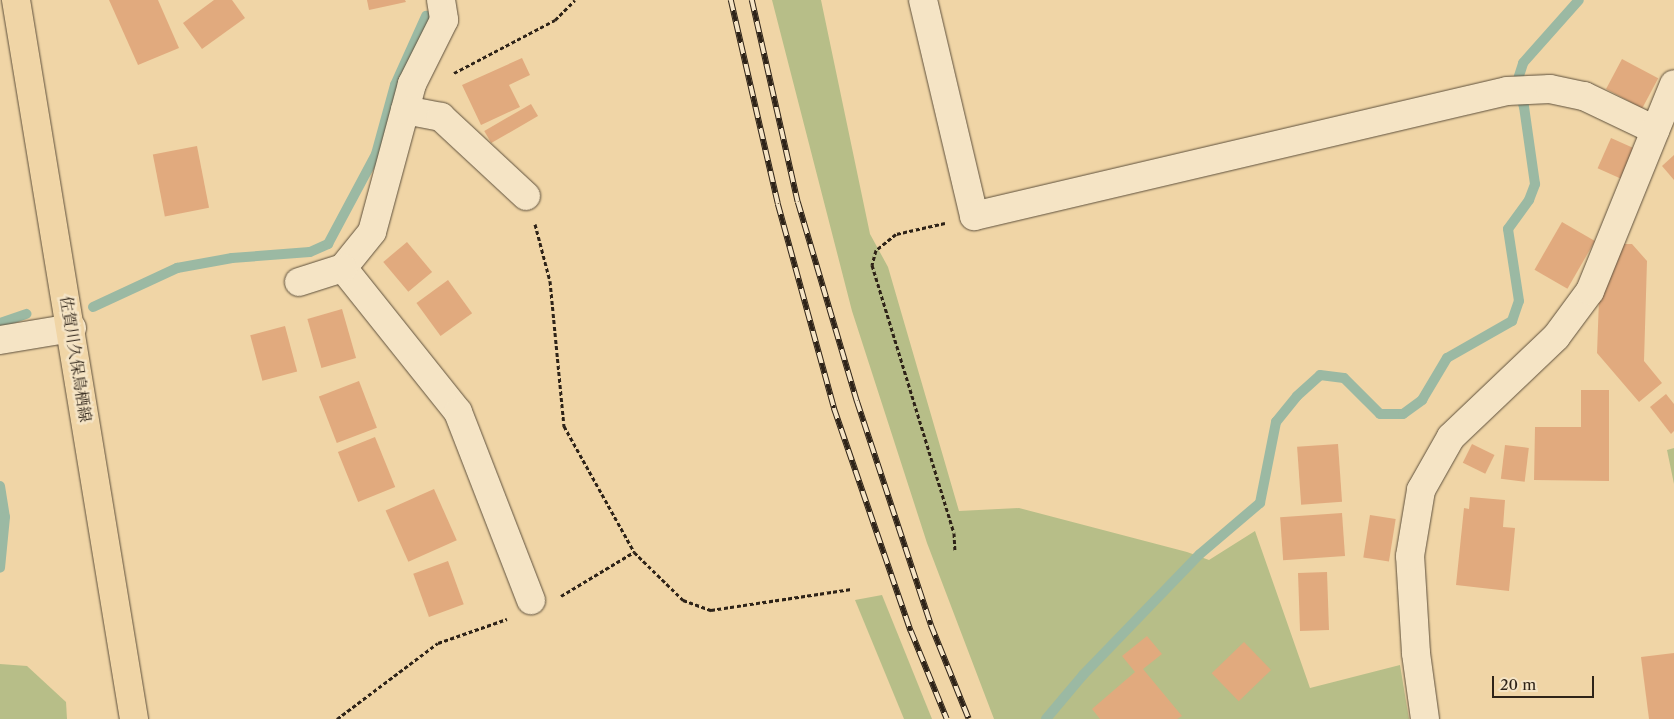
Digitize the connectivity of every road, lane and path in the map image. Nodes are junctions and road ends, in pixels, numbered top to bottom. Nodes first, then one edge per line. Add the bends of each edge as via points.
1 (16, 0) edge
2 (441, 0) edge
3 (575, 0) edge
4 (923, 0) edge
5 (412, 84) junction
6 (1674, 84) edge
7 (405, 110) junction
8 (1655, 130) junction
9 (526, 196) joint
10 (974, 216) junction
11 (343, 268) junction
12 (299, 282) dead end
13 (72, 328) junction
14 (0, 340) edge
15 (955, 550) dead end
16 (634, 552) junction
17 (852, 589) dead end
18 (559, 597) dead end
19 (524, 608) joint
20 (134, 719) edge
21 (337, 719) edge
22 (1425, 719) edge

1 - 13 main road, 佐賀川久保鳥栖線
2 - 5 street via 444,20
3 - 5 path via 555,20 498,53 433,82
4 - 10 street
5 - 7 street
6 - 8 street
7 - 9 street via 441,117
7 - 11 street via 372,232
8 - 10 street via 1584,96 1550,90 1507,91
8 - 22 street via 1590,291 1556,337 1451,437 1421,490 1410,556 1416,653
9 - 16 path via 550,281 564,426
10 - 15 path via 896,234 876,250 872,265 954,533
11 - 12 street
11 - 19 street via 458,412
13 - 14 street
13 - 20 main road, 佐賀川久保鳥栖線
16 - 17 path via 683,600 711,610
16 - 18 path
19 - 21 path via 438,642

